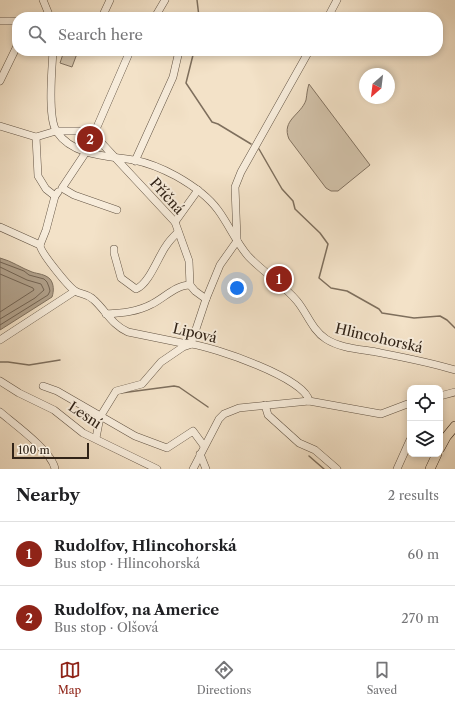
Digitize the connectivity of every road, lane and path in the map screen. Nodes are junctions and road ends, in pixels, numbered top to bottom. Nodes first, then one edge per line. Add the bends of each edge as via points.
1 (43, 0) edge
2 (110, 0) edge
3 (165, 0) edge
4 (337, 0) edge
5 (48, 12) edge
6 (104, 12) edge
7 (160, 12) edge
8 (331, 12) edge
9 (0, 20) edge
10 (12, 21) edge
11 (12, 56) edge
12 (52, 56) edge
13 (128, 56) edge
14 (178, 56) edge
15 (306, 56) edge
16 (0, 81) edge
17 (0, 126) edge
18 (56, 131) junction
19 (94, 136) junction
20 (36, 137) junction
21 (86, 152) junction
22 (114, 158) junction
23 (135, 161) junction
24 (62, 188) junction
25 (198, 190) junction
26 (55, 196) junction
27 (117, 210) dead end
28 (175, 222) junction
29 (0, 227) edge
30 (178, 232) junction
31 (237, 241) junction
32 (40, 245) junction
33 (114, 250) dead end
34 (190, 285) junction
35 (75, 290) junction
36 (206, 300) junction
37 (106, 314) junction
38 (0, 340) edge
39 (191, 344) junction
40 (455, 370) edge
41 (0, 381) edge
42 (43, 386) dead end
43 (455, 392) edge
44 (443, 395) edge
45 (309, 401) junction
46 (407, 404) edge
47 (265, 405) junction
48 (0, 412) edge
49 (100, 417) junction
50 (455, 426) edge
51 (96, 438) junction
52 (443, 442) edge
53 (204, 446) junction
54 (407, 447) edge
55 (200, 454) junction
56 (436, 457) edge
57 (55, 469) edge
58 (158, 469) edge
59 (193, 469) edge
60 (206, 469) edge
61 (337, 469) edge
62 (397, 469) edge
63 (430, 469) edge

1 - 5 street
2 - 6 street
3 - 7 street
4 - 8 street
9 - 10 street
11 - 16 street
12 - 18 street via 52,112
13 - 19 street
14 - 23 street via 173,77
15 - 31 street via 235,187
17 - 20 street
18 - 19 street via 82,131
18 - 20 street
18 - 21 street, Hlincohorská via 65,142
19 - 22 street, Příčná
20 - 26 street via 38,176 46,189
21 - 22 street, Hlincohorská
21 - 24 street
22 - 23 street, Hlincohorská
22 - 28 street, Příčná
23 - 25 street, Hlincohorská via 165,170
24 - 26 street
24 - 27 street via 74,195
25 - 28 street
25 - 31 street, Hlincohorská via 219,211
26 - 32 street
28 - 30 street, Příčná
29 - 32 street
30 - 33 street via 166,246 146,280 136,289 121,278
30 - 34 street, Příčná via 189,261
31 - 36 street via 220,265
31 - 40 street, Hlincohorská via 248,256 290,293 313,326 327,340
32 - 35 street, Lipová via 51,264
34 - 36 street
34 - 37 street via 180,287 140,309
35 - 37 street, Lipová via 88,294
35 - 38 street
36 - 39 street
37 - 39 street, Lipová via 121,329 128,332
39 - 45 street, Lipová via 241,358 278,374 293,382 308,396
39 - 49 street via 161,362 142,384 116,391
41 - 51 street, Lesní via 54,410 78,430
42 - 49 street via 57,390
43 - 44 street
45 - 46 street via 380,414
45 - 47 street
47 - 53 street via 239,408 224,414 214,426
47 - 61 street via 268,415 299,443 315,450
48 - 57 street via 38,444
49 - 51 street
49 - 53 street via 135,436 167,448 193,431
50 - 52 main road
51 - 58 street, Lesní
53 - 55 street
54 - 62 street
55 - 59 street
55 - 60 street
56 - 63 main road

